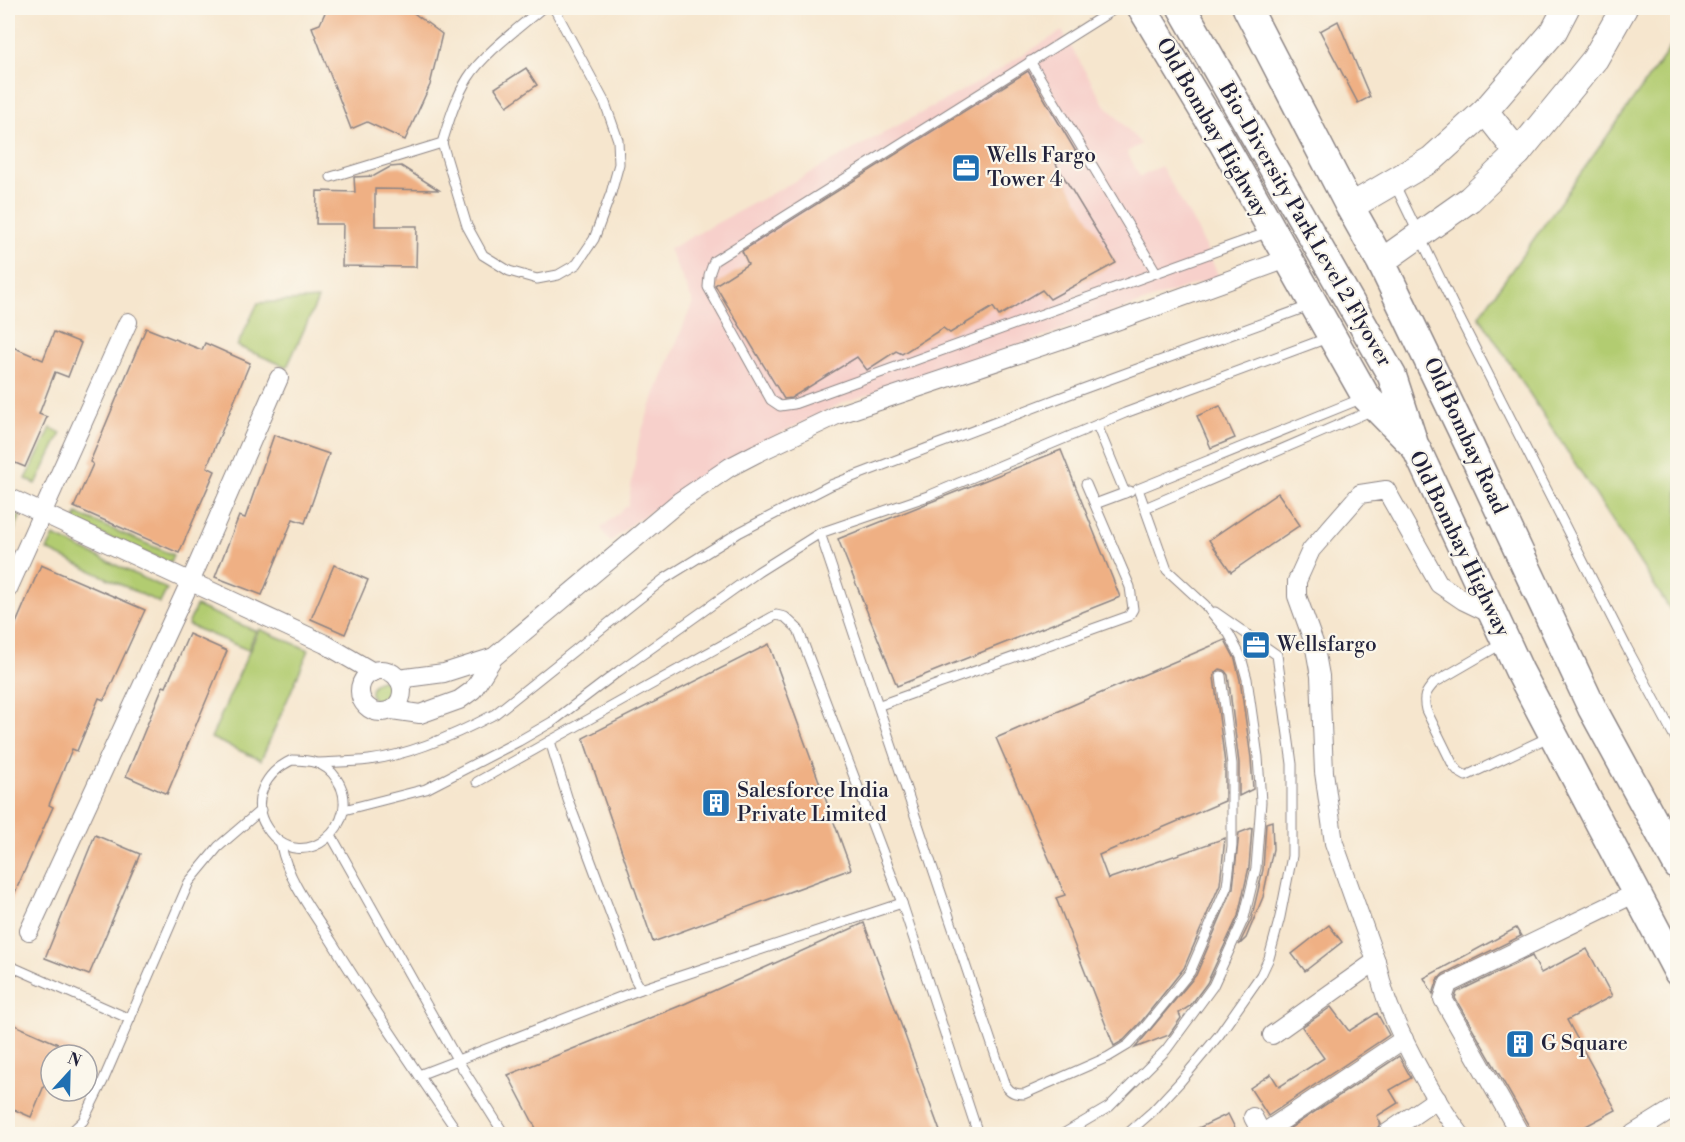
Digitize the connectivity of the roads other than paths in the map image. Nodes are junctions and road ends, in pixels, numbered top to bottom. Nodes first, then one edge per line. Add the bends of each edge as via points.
1 (542, 8) edge
2 (554, 8) edge
3 (1116, 8) edge
4 (1142, 8) edge
5 (1182, 8) edge
6 (1248, 8) edge
7 (1566, 8) edge
8 (1624, 8) edge
9 (1030, 61) junction
10 (1485, 111) junction
11 (442, 143) junction
12 (1518, 153) junction
13 (331, 177) dead end
14 (1393, 182) junction
15 (1350, 207) junction
16 (1272, 231) junction
17 (1420, 234) junction
18 (1287, 259) junction
19 (1381, 262) junction
20 (1156, 272) junction
21 (1314, 305) junction
22 (128, 322) dead end
23 (1332, 336) junction
24 (279, 378) dead end
25 (1372, 402) junction
26 (1097, 425) junction
27 (1416, 448) junction
28 (1086, 484) dead end
29 (1138, 489) junction
30 (1125, 493) junction
31 (8, 497) edge
32 (1095, 504) junction
33 (1145, 508) junction
34 (42, 512) junction
35 (820, 533) junction
36 (190, 580) junction
37 (8, 589) edge
38 (1205, 606) junction
39 (1493, 615) junction
40 (1506, 641) junction
41 (494, 657) junction
42 (373, 672) junction
43 (1221, 676) dead end
44 (398, 679) junction
45 (880, 705) junction
46 (392, 710) junction
47 (1553, 735) junction
48 (550, 741) junction
49 (1677, 742) edge
50 (318, 763) junction
51 (477, 782) dead end
52 (261, 810) junction
53 (344, 810) junction
54 (331, 835) junction
55 (281, 845) junction
56 (1677, 866) edge
57 (1636, 893) junction
58 (902, 903) junction
59 (29, 931) dead end
60 (1376, 962) junction
61 (8, 966) edge
62 (1677, 972) edge
63 (641, 989) junction
64 (130, 1019) junction
65 (1272, 1035) dead end
66 (1404, 1039) junction
67 (458, 1061) junction
68 (419, 1075) junction
69 (1437, 1099) junction
70 (1677, 1106) edge
71 (1252, 1117) dead end
72 (69, 1134) edge
73 (459, 1134) edge
74 (504, 1134) edge
75 (978, 1134) edge
76 (1063, 1134) edge
77 (1127, 1134) edge
78 (1262, 1134) edge
79 (1386, 1134) edge
80 (1460, 1134) edge
81 (1520, 1134) edge
82 (1633, 1134) edge

1 - 11 lane via 469,76 454,104
2 - 11 lane via 605,103 618,140 619,164 612,193 594,239 577,264 558,275 537,279 509,271 483,255 467,226
3 - 9 lane
4 - 16 main road, Old Bombay Highway
5 - 27 main road, Bio-Diversity Park Level 2 Flyover via 1392,376
6 - 15 main road, Old Bombay Road
7 - 10 street via 1554,31
8 - 12 street via 1594,59
9 - 20 lane
9 - 20 lane via 714,261 708,287 771,400 780,406 794,404
10 - 12 street
10 - 14 street via 1432,159
11 - 13 lane
12 - 17 street via 1470,199
14 - 15 street
14 - 17 lane
15 - 19 main road, Old Bombay Road
16 - 18 main road, Old Bombay Highway
16 - 20 lane
17 - 19 street
17 - 49 lane
18 - 21 main road, Old Bombay Highway
18 - 41 street via 837,415 757,453 680,501
19 - 56 main road, Old Bombay Road via 1592,708
21 - 23 main road, Old Bombay Highway
21 - 50 lane via 831,485 740,532 664,579 495,714 418,747 370,760
22 - 34 street
23 - 25 main road, Old Bombay Highway
23 - 26 lane
24 - 36 street
25 - 27 main road, Old Bombay Highway
25 - 29 lane
25 - 33 lane
26 - 30 lane
26 - 35 lane via 928,496
27 - 39 main road, Old Bombay Highway
28 - 32 lane
29 - 30 lane
29 - 33 lane
30 - 32 lane
31 - 34 street
32 - 45 lane via 1130,587 1133,609 1129,616
33 - 38 lane via 1167,570
34 - 36 street
34 - 37 street
35 - 45 lane
35 - 53 lane via 758,572 552,722 426,789
36 - 42 street via 325,644
36 - 59 street
38 - 76 lane via 1229,634 1241,657 1258,757 1261,802 1256,868 1244,918 1213,986 1166,1050 1108,1107
38 - 77 lane via 1277,655 1292,764 1292,856 1278,927 1261,975 1180,1082
39 - 40 main road, Old Bombay Highway
39 - 60 street via 1438,584 1386,490 1360,494 1311,550 1297,581 1297,596 1314,643 1320,676 1324,772 1334,843
40 - 47 main road, Old Bombay Highway
40 - 47 lane via 1434,683 1425,693 1426,710 1453,765 1466,776
41 - 44 street via 444,673
41 - 46 street via 473,690 459,700 420,714
42 - 44 street via 387,671
42 - 46 street via 362,681 361,700 378,713
43 - 45 lane via 1232,764 1233,846 1227,886 1190,972 1128,1045 1024,1094 1016,1094 1006,1086
44 - 46 street via 402,685 401,699
47 - 57 main road, Old Bombay Highway
48 - 51 lane
48 - 58 lane via 776,615 785,617 798,629
48 - 63 lane via 568,800
50 - 52 lane via 292,760 270,774
50 - 53 lane via 332,772 340,784
52 - 55 lane via 265,826
52 - 64 lane via 218,847 189,882
53 - 54 lane
54 - 55 lane via 315,846 301,849
54 - 67 lane
55 - 68 lane via 285,865 296,885
57 - 62 main road, Old Bombay Highway
57 - 81 street via 1448,984 1443,999
58 - 63 lane
58 - 75 lane
60 - 65 street
60 - 66 street via 1388,1005
61 - 64 lane
63 - 67 lane
64 - 72 lane via 83,1121
66 - 69 street
66 - 78 street
67 - 68 lane
67 - 74 lane
68 - 73 lane
69 - 79 street
69 - 80 street
70 - 82 street
71 - 78 street

